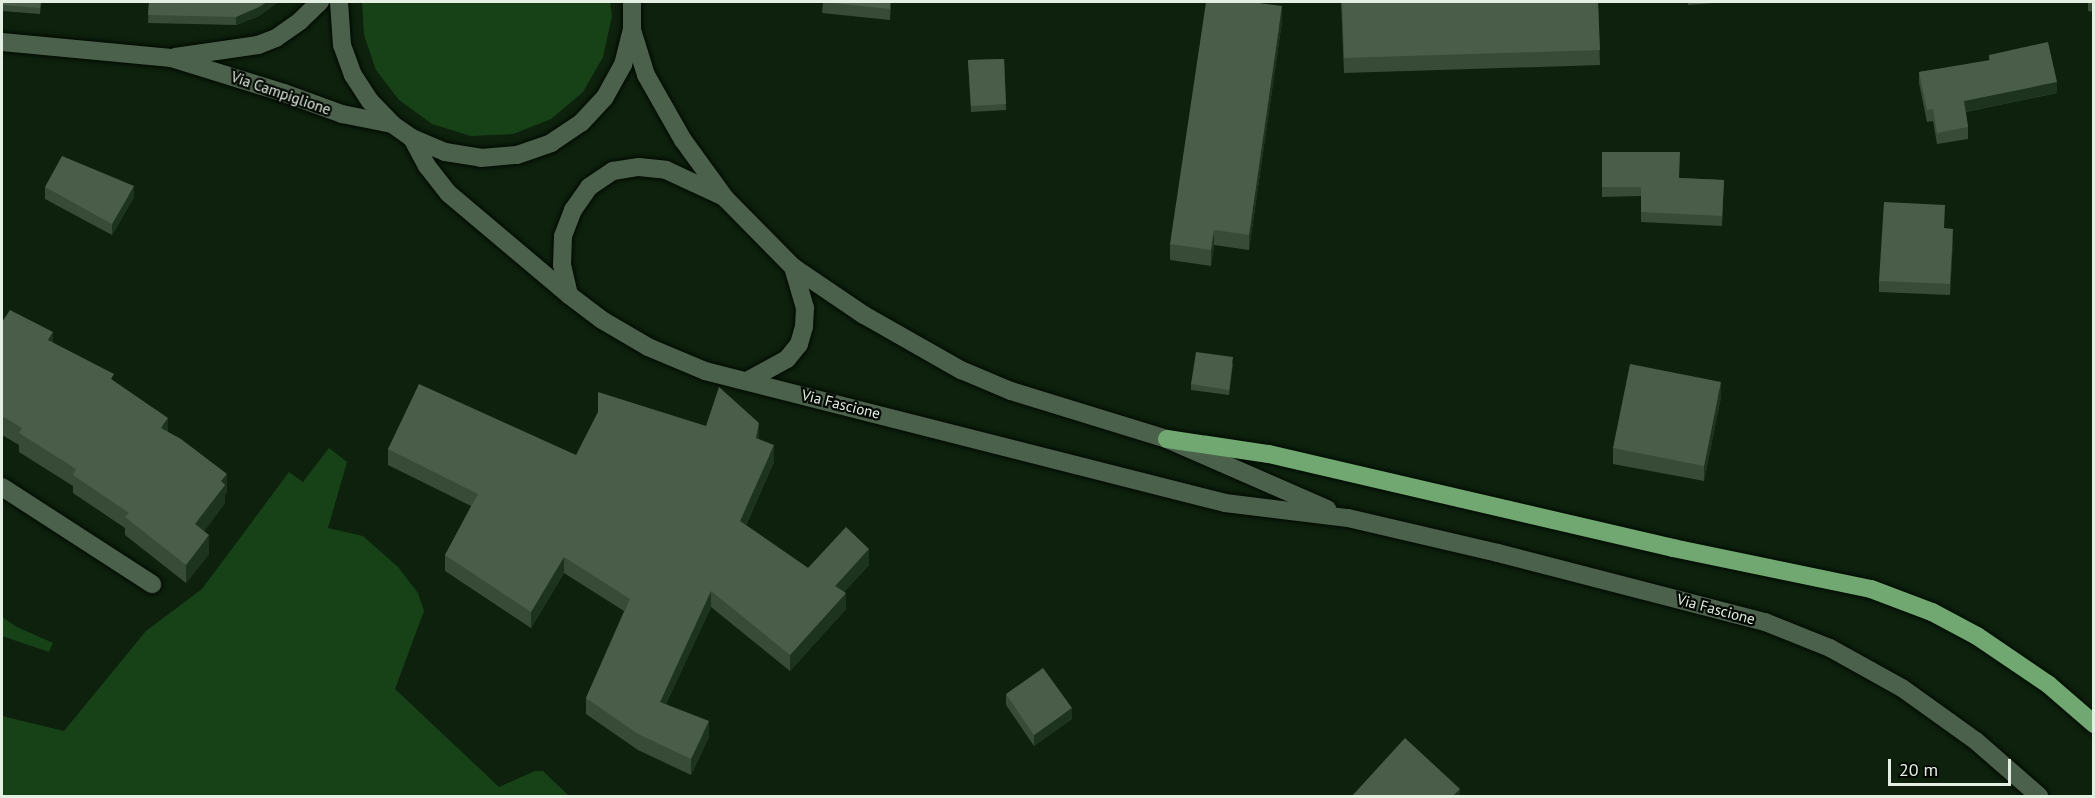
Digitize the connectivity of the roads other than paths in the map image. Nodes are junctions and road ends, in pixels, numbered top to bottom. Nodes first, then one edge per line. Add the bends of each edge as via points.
1 (320, 2) edge
2 (339, 2) edge
3 (633, 2) edge
4 (632, 30) junction
5 (2, 42) edge
6 (171, 58) junction
7 (392, 124) junction
8 (412, 138) junction
9 (725, 198) junction
10 (793, 267) junction
11 (569, 295) junction
12 (747, 381) junction
13 (1167, 439) junction
14 (2, 487) edge
15 (1348, 518) junction
16 (152, 584) dead end
17 (2094, 724) edge
18 (2039, 796) edge

1 - 6 main road, Via Campiglione via 276,38 258,45
2 - 7 main road via 342,45 352,75
3 - 4 main road
4 - 8 main road via 623,65 605,97 581,123 551,143 517,155 481,158 445,152
4 - 9 main road, Via Fascione via 646,75 663,107
5 - 6 main road, Via Campiglione
6 - 7 main road, Via Campiglione via 342,114
7 - 8 main road
8 - 11 main road, Via Fascione via 448,194
9 - 10 main road, Via Fascione
9 - 11 main road via 666,170 639,167 613,171 589,187 573,210 563,236 562,265
10 - 12 main road via 805,308 799,344 787,359
10 - 13 main road, Via Fascione via 864,315 961,370 1011,392
11 - 12 main road, Via Fascione via 648,347 705,371
12 - 15 main road, Via Fascione via 1225,503
13 - 15 main road, Via Fascione
13 - 17 highway via 1234,447 1871,589 1932,612 1977,636 2049,685
14 - 16 main road
15 - 18 main road, Via Fascione via 1694,602 1765,622 1830,648 1911,695 1976,741

